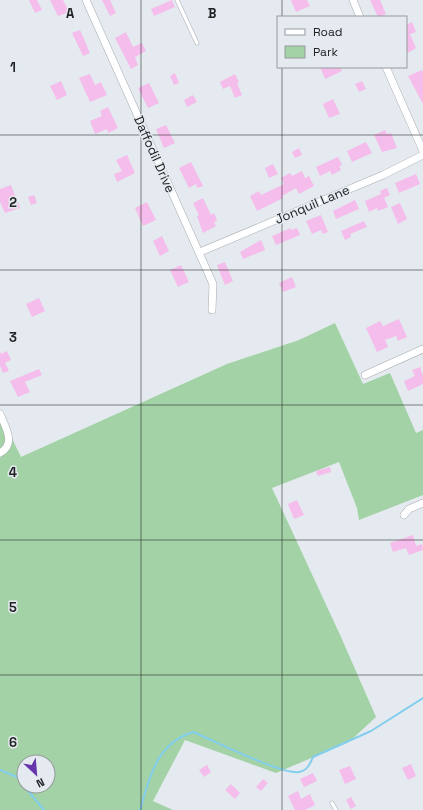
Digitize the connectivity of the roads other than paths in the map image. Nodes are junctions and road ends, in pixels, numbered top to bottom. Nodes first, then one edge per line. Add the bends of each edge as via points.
1 (86, 0) edge
2 (177, 0) edge
3 (353, 0) edge
4 (360, 16) edge
5 (197, 42) dead end
6 (386, 68) edge
7 (423, 151) edge
8 (423, 155) edge
9 (200, 252) junction
10 (212, 310) dead end
11 (423, 349) edge
12 (365, 375) dead end
13 (0, 414) edge
14 (0, 453) edge
15 (423, 503) edge
16 (404, 516) dead end
17 (332, 803) dead end
18 (336, 810) edge

1 - 9 street, Daffodil Drive
2 - 5 lane
3 - 4 street
6 - 7 street
8 - 9 street, Jonquil Lane via 383,175
9 - 10 street, Daffodil Drive via 213,284
11 - 12 street
13 - 14 street via 9,439 6,448
15 - 16 street via 409,510
17 - 18 lane

